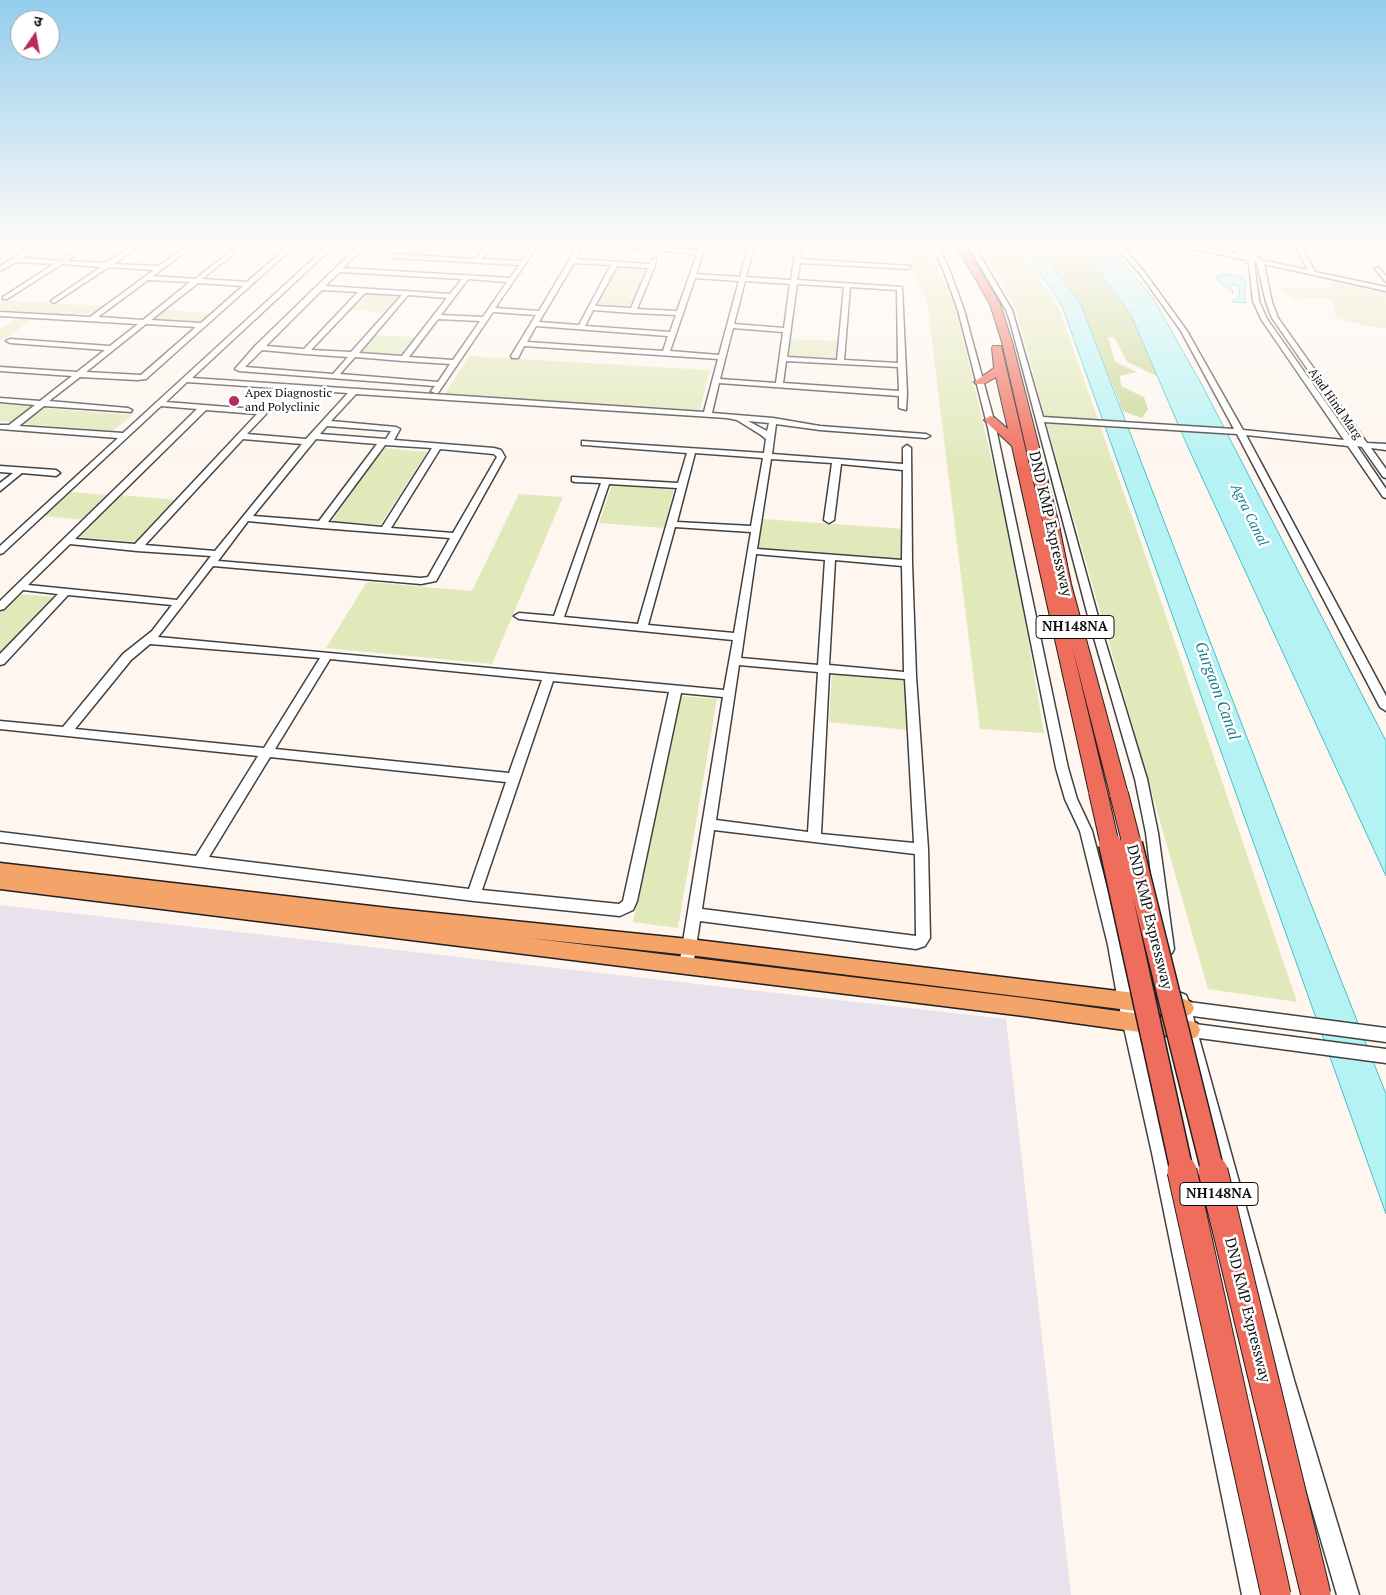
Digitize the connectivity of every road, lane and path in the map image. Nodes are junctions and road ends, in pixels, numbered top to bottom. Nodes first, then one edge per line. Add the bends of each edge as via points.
1 (124, 321) edge
2 (206, 321) edge
3 (249, 321) edge
4 (285, 321) edge
5 (334, 321) edge
6 (382, 321) edge
7 (432, 321) edge
8 (483, 321) edge
9 (585, 321) edge
10 (676, 321) edge
11 (731, 321) edge
12 (788, 321) edge
13 (844, 321) edge
14 (900, 321) edge
15 (965, 321) edge
16 (1001, 321) edge
17 (1012, 321) edge
18 (1178, 321) edge
19 (1266, 321) edge
20 (1277, 321) edge
21 (144, 323) junction
22 (535, 324) joint
23 (202, 325) junction
24 (730, 326) junction
25 (581, 327) junction
26 (787, 330) junction
27 (672, 334) junction
28 (10, 341) dead end
29 (995, 341) dead end
30 (522, 344) junction
31 (112, 348) junction
32 (258, 348) junction
33 (305, 352) junction
34 (666, 353) junction
35 (353, 355) junction
36 (515, 356) dead end
37 (722, 357) junction
38 (783, 358) junction
39 (403, 359) junction
40 (454, 362) junction
41 (840, 362) junction
42 (901, 366) junction
43 (0, 369) edge
44 (1000, 369) junction
45 (79, 374) junction
46 (334, 377) junction
47 (186, 380) junction
48 (716, 381) junction
49 (980, 382) junction
50 (439, 384) junction
51 (779, 385) junction
52 (1018, 387) junction
53 (353, 392) junction
54 (903, 394) junction
55 (1032, 394) junction
56 (430, 397) junction
57 (0, 400) edge
58 (42, 402) junction
59 (160, 404) junction
60 (204, 407) junction
61 (903, 408) dead end
62 (128, 410) dead end
63 (707, 415) junction
64 (727, 416) junction
65 (773, 420) junction
66 (990, 420) junction
67 (324, 423) junction
68 (1041, 423) junction
69 (0, 427) edge
70 (11, 428) junction
71 (1238, 435) junction
72 (126, 436) junction
73 (242, 436) junction
74 (926, 436) dead end
75 (311, 439) junction
76 (770, 439) junction
77 (385, 442) junction
78 (585, 442) dead end
79 (1017, 444) junction
80 (1351, 446) junction
81 (436, 447) junction
82 (1366, 447) junction
83 (1386, 447) edge
84 (907, 448) dead end
85 (692, 450) junction
86 (1386, 452) edge
87 (767, 456) junction
88 (837, 461) junction
89 (906, 468) junction
90 (0, 469) edge
91 (21, 470) junction
92 (56, 473) dead end
93 (1386, 475) edge
94 (575, 479) dead end
95 (606, 481) junction
96 (681, 486) junction
97 (0, 488) edge
98 (1386, 495) edge
99 (246, 518) junction
100 (829, 520) dead end
101 (670, 524) junction
102 (321, 525) junction
103 (755, 528) junction
104 (385, 530) junction
105 (457, 536) junction
106 (67, 541) junction
107 (137, 548) junction
108 (0, 551) edge
109 (752, 551) junction
110 (217, 554) junction
111 (830, 557) junction
112 (209, 563) junction
113 (907, 563) junction
114 (20, 588) junction
115 (65, 592) junction
116 (179, 602) junction
117 (0, 607) edge
118 (518, 616) dead end
119 (558, 620) junction
120 (642, 628) junction
121 (738, 637) junction
122 (149, 640) junction
123 (327, 655) junction
124 (0, 661) edge
125 (734, 661) junction
126 (824, 670) junction
127 (910, 676) junction
128 (548, 678) junction
129 (676, 688) junction
130 (729, 694) junction
131 (1386, 707) edge
132 (0, 724) edge
133 (67, 731) junction
134 (267, 752) junction
135 (514, 778) junction
136 (1109, 793) junction
137 (708, 824) junction
138 (0, 837) edge
139 (814, 838) junction
140 (922, 849) junction
141 (200, 861) junction
142 (0, 870) edge
143 (0, 882) edge
144 (474, 895) junction
145 (694, 914) junction
146 (689, 947) junction
147 (686, 966) junction
148 (1125, 1001) junction
149 (1184, 1008) junction
150 (1130, 1022) junction
151 (1190, 1030) junction
152 (1381, 1034) edge
153 (1385, 1056) edge
154 (1253, 1595) edge
155 (1276, 1595) edge
156 (1316, 1595) edge
157 (1348, 1595) edge

1 - 21 street
2 - 23 street
3 - 47 street
4 - 32 street
5 - 33 street
6 - 35 street
7 - 39 street
8 - 40 street
9 - 25 street
10 - 27 street
11 - 24 street
12 - 26 street
13 - 41 street
14 - 42 street
15 - 49 street
16 - 52 highway, DND KMP Expressway / NH148NA
17 - 55 street
18 - 71 street
19 - 80 street, Ajad Hind Marg
20 - 82 street
21 - 23 street
21 - 31 street
22 - 25 street
22 - 30 street
23 - 45 street via 143,376
24 - 26 street
24 - 37 street
25 - 27 street
26 - 38 street
27 - 34 street
28 - 31 street
29 - 44 highway, DND KMP Expressway / NH148NA
30 - 34 street
30 - 36 street
31 - 45 street
32 - 33 street
32 - 46 street via 240,370
33 - 35 street
34 - 37 street
35 - 39 street
35 - 46 street
37 - 48 street
38 - 41 street
38 - 51 street
39 - 40 street
40 - 50 street
41 - 42 street
42 - 54 street
43 - 45 street
44 - 49 highway
44 - 79 highway, DND KMP Expressway / NH148NA
45 - 58 street
46 - 50 street
47 - 53 street
47 - 59 street
48 - 51 street
48 - 63 street
49 - 66 street
50 - 56 street
51 - 54 street
52 - 55 highway
52 - 136 highway, DND KMP Expressway / NH148NA via 1051,521
53 - 56 street
53 - 67 street
54 - 61 street
55 - 68 street
56 - 63 street
57 - 58 street
58 - 62 street
58 - 70 street
59 - 60 street
59 - 72 street
60 - 73 street via 262,412
60 - 106 street
63 - 64 street
64 - 65 street
64 - 76 street via 749,423
65 - 74 street via 820,428
65 - 76 street
66 - 79 highway
66 - 148 street via 1062,768 1071,799 1086,831 1115,945
67 - 75 street
67 - 77 street via 396,429
68 - 71 street
68 - 149 street via 1141,779 1152,833 1167,951
69 - 70 street
70 - 72 street
71 - 80 street
71 - 131 street
72 - 108 street
73 - 75 street
73 - 107 street
75 - 77 street
75 - 99 street
76 - 87 street
77 - 81 street
77 - 102 street
78 - 85 street
79 - 136 highway, DND KMP Expressway / NH148NA
80 - 82 street
80 - 98 street, Ajad Hind Marg
81 - 104 street
81 - 105 street via 501,454
82 - 83 street
82 - 86 street
82 - 93 street
84 - 89 street
85 - 87 street
85 - 96 street
87 - 88 street
87 - 103 street
88 - 89 street
88 - 100 street
89 - 113 street
90 - 91 street
91 - 92 street
91 - 97 street
94 - 95 street
95 - 96 street
95 - 119 street
96 - 101 street
99 - 102 street
99 - 110 street
101 - 103 street
101 - 120 street
102 - 104 street
103 - 109 street
104 - 105 street
105 - 112 street via 435,576 426,581
106 - 107 street
106 - 114 street
107 - 110 street
109 - 111 street
109 - 121 street
110 - 112 street
111 - 113 street
111 - 126 street
112 - 116 street
113 - 127 street
114 - 115 street
114 - 117 street
115 - 116 street
115 - 124 street
116 - 122 street
118 - 119 street
119 - 120 street
120 - 121 street
121 - 125 street
122 - 123 street
122 - 133 street via 127,657
123 - 128 street
123 - 134 street
125 - 126 street
125 - 130 street
126 - 127 street
126 - 139 street
127 - 140 street
128 - 129 street
128 - 135 street
129 - 130 street
129 - 144 street via 628,906 620,910
130 - 137 street
132 - 133 street
133 - 134 street
134 - 135 street
134 - 141 street
135 - 144 street
136 - 155 highway, DND KMP Expressway / NH148NA, bridge
136 - 156 highway, DND KMP Expressway / NH148NA, bridge via 1235,1258
137 - 139 street
137 - 145 street
138 - 141 street
139 - 140 street
140 - 145 street via 923,935 920,942
141 - 144 street
142 - 146 main road via 397,917
143 - 147 main road
145 - 146 street
146 - 147 street
146 - 148 main road
147 - 150 main road
148 - 149 main road
148 - 150 street
149 - 151 street
149 - 152 street
150 - 151 main road
150 - 154 street
151 - 153 street
151 - 157 street via 1284,1380

